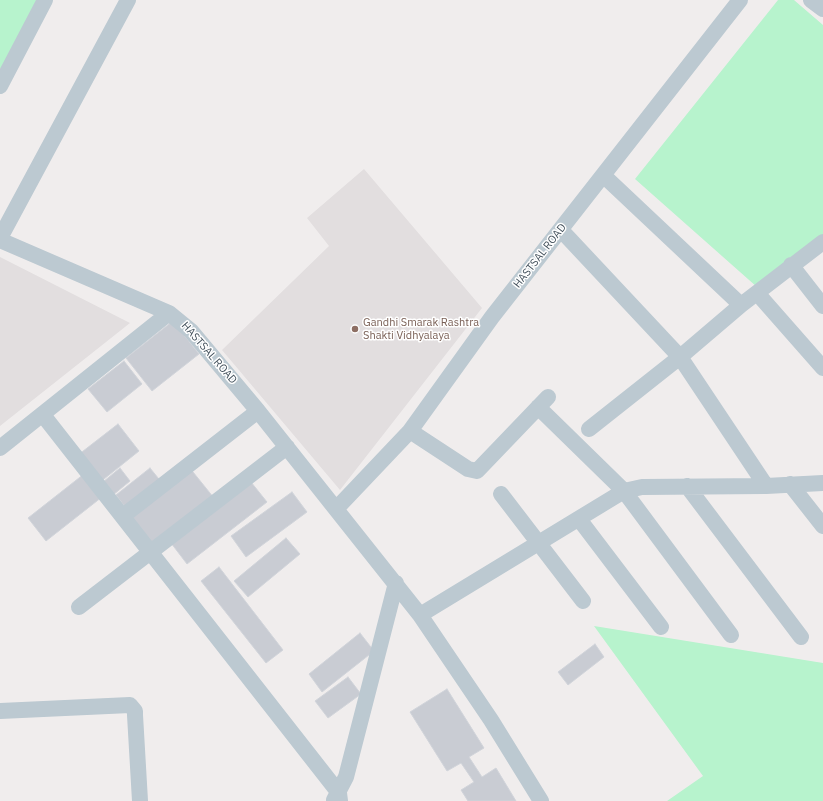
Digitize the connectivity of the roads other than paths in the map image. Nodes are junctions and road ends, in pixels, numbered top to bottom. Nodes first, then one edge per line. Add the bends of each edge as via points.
1 (46, 0) edge
2 (128, 0) edge
3 (740, 0) edge
4 (812, 0) edge
5 (823, 9) edge
6 (0, 86) edge
7 (603, 175) junction
8 (561, 230) junction
9 (0, 239) edge
10 (823, 242) edge
11 (791, 266) junction
12 (757, 293) junction
13 (740, 305) junction
14 (823, 306) edge
15 (169, 313) junction
16 (680, 357) junction
17 (823, 368) edge
18 (258, 411) junction
19 (43, 414) junction
20 (589, 429) dead end
21 (410, 430) junction
22 (3, 441) edge
23 (287, 448) junction
24 (823, 483) edge
25 (790, 484) junction
26 (687, 486) junction
27 (766, 486) junction
28 (624, 491) junction
29 (501, 494) dead end
30 (336, 509) junction
31 (123, 516) junction
32 (579, 519) junction
33 (823, 526) edge
34 (538, 542) junction
35 (151, 550) junction
36 (396, 583) junction
37 (582, 601) dead end
38 (79, 607) dead end
39 (420, 615) junction
40 (661, 627) dead end
41 (731, 635) dead end
42 (801, 638) dead end
43 (0, 711) edge
44 (337, 798) edge
45 (140, 801) edge
46 (541, 801) edge

1 - 6 street
2 - 9 street
3 - 7 street, HASTSAL ROAD
4 - 5 street
7 - 8 street, HASTSAL ROAD
7 - 13 street
8 - 16 street
8 - 21 street, HASTSAL ROAD via 492,317
9 - 15 street, HASTSAL ROAD
10 - 11 street
11 - 12 street
11 - 14 street
12 - 13 street
12 - 17 street
13 - 16 street
15 - 18 street, HASTSAL ROAD via 191,330
15 - 19 street
16 - 20 street
16 - 27 street
18 - 23 street, HASTSAL ROAD
18 - 31 street
19 - 22 street
19 - 31 street
21 - 28 street via 468,469 477,471 543,402
21 - 30 street, HASTSAL ROAD
23 - 30 street, HASTSAL ROAD
23 - 35 street
24 - 25 street
25 - 27 street
25 - 33 street
26 - 27 street
26 - 28 street
26 - 42 street
28 - 32 street
28 - 41 street
29 - 34 street
30 - 36 street, HASTSAL ROAD
31 - 35 street
32 - 34 street
32 - 40 street
34 - 37 street
34 - 39 street
35 - 38 street
35 - 44 street
36 - 39 street, HASTSAL ROAD
36 - 44 street via 346,777
39 - 46 street, HASTSAL ROAD via 491,720
43 - 45 street via 130,705 135,711

